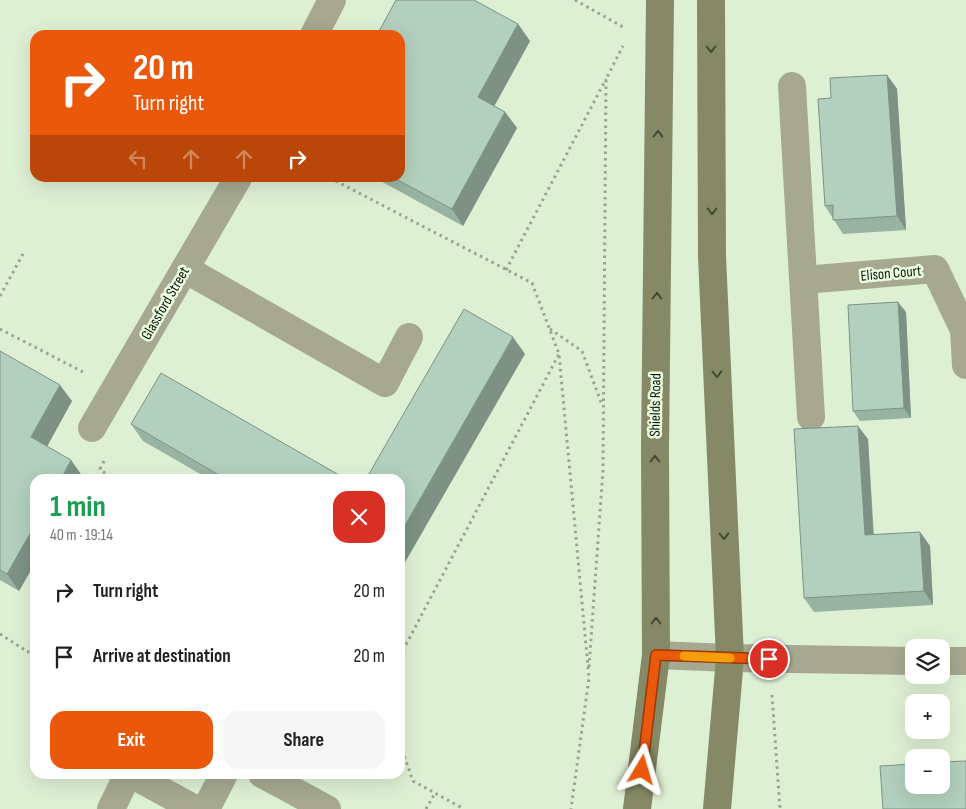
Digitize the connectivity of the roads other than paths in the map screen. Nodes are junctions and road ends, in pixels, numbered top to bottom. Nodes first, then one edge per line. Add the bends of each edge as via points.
1 (332, 0) edge
2 (660, 0) edge
3 (711, 0) edge
4 (317, 30) edge
5 (792, 86) dead end
6 (236, 182) edge
7 (185, 269) junction
8 (804, 280) junction
9 (409, 337) dead end
10 (966, 365) edge
11 (810, 417) dead end
12 (92, 428) dead end
13 (656, 655) junction
14 (730, 658) junction
15 (905, 661) edge
16 (950, 661) edge
17 (966, 661) edge
18 (126, 779) edge
19 (139, 779) edge
20 (221, 779) edge
21 (271, 779) edge
22 (110, 809) edge
23 (196, 809) edge
24 (206, 809) edge
25 (327, 809) edge
26 (637, 809) edge
27 (717, 809) edge

1 - 4 street
13 -> 2 main road, Shields Road
3 -> 14 main road via 712,256
5 - 8 street
6 - 7 street, Glassford Street
7 - 9 street via 385,383
7 - 12 street, Glassford Street
8 - 10 street, Elison Court via 935,269 964,330
8 - 11 street
13 - 14 street
13 - 26 main road, Shields Road
14 - 15 street
14 - 27 main road
16 - 17 street
18 - 22 street
19 - 23 street
20 - 24 street
21 - 25 street

